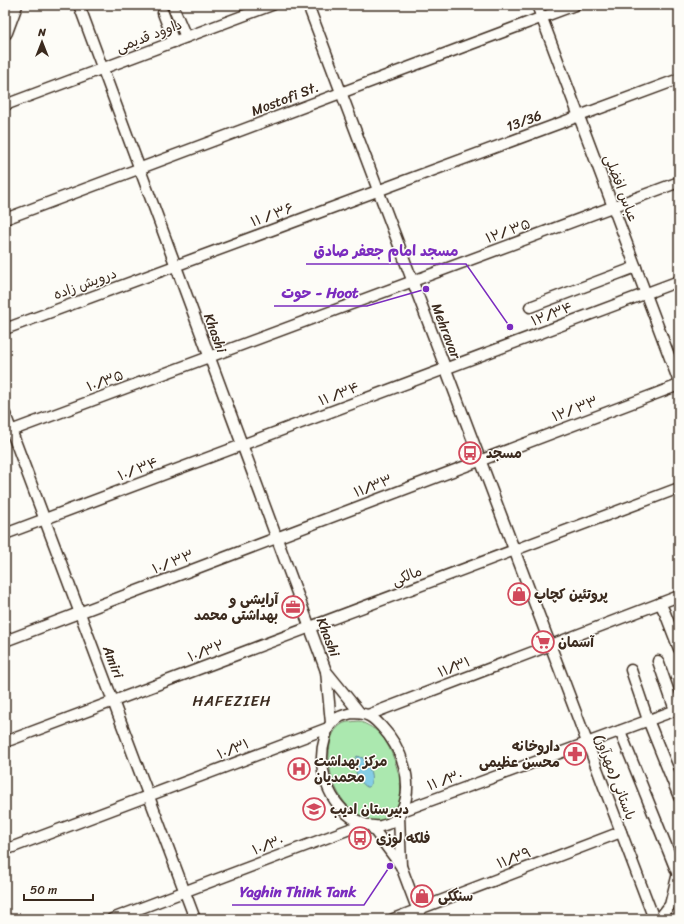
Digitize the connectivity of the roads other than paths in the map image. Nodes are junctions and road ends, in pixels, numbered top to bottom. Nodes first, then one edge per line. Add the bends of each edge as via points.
1 (15, 5) edge
2 (79, 5) edge
3 (272, 5) edge
4 (308, 5) edge
5 (537, 5) edge
6 (575, 5) edge
7 (174, 9) dead end
8 (163, 13) dead end
9 (542, 17) junction
10 (5, 32) edge
11 (186, 37) junction
12 (174, 42) junction
13 (102, 68) junction
14 (679, 79) edge
15 (341, 93) junction
16 (5, 105) edge
17 (579, 116) junction
18 (139, 168) junction
19 (679, 182) edge
20 (378, 190) junction
21 (613, 207) junction
22 (5, 219) edge
23 (175, 266) junction
24 (636, 267) junction
25 (412, 282) junction
26 (679, 282) edge
27 (646, 294) junction
28 (530, 307) dead end
29 (5, 329) edge
30 (209, 357) junction
31 (446, 369) junction
32 (679, 382) edge
33 (679, 385) edge
34 (5, 414) edge
35 (8, 432) edge
36 (242, 446) junction
37 (480, 460) junction
38 (679, 488) edge
39 (44, 519) junction
40 (5, 534) edge
41 (276, 538) junction
42 (514, 550) junction
43 (679, 596) edge
44 (660, 603) junction
45 (80, 613) junction
46 (309, 628) junction
47 (5, 641) edge
48 (550, 645) junction
49 (679, 649) edge
50 (658, 661) dead end
51 (631, 670) dead end
52 (326, 671) junction
53 (113, 701) junction
54 (677, 710) edge
55 (364, 714) junction
56 (648, 720) junction
57 (329, 726) junction
58 (620, 731) junction
59 (5, 742) edge
60 (587, 743) junction
61 (148, 796) junction
62 (679, 797) edge
63 (400, 814) junction
64 (367, 825) junction
65 (621, 832) junction
66 (5, 850) edge
67 (401, 866) junction
68 (678, 872) edge
69 (184, 892) junction
70 (419, 914) edge
71 (112, 919) edge
72 (195, 919) edge
73 (393, 919) edge
74 (654, 919) edge
75 (659, 919) edge

1 - 10 main road
2 - 13 street, Khashi
3 - 11 street, داوود قدیمی
4 - 15 street, Mehravar
5 - 9 street, عباس افضلی
6 - 9 street, Mostofi St.
7 - 11 street
8 - 12 street
9 - 15 street, Mostofi St.
9 - 17 street, عباس افضلی
11 - 12 street, داوود قدیمی
12 - 13 street, داوود قدیمی
13 - 16 street, داوود قدیمی
13 - 18 street, Khashi
14 - 17 street, 13/36
15 - 18 street, Mostofi St.
15 - 20 street, Mehravar
17 - 20 street, 13/36
17 - 21 street, عباس افضلی
18 - 22 street, Mostofi St.
18 - 23 street, Khashi
19 - 21 street, ۱۲/ ۳۵
20 - 23 street, ۱۱ / ۳۶
20 - 25 street, Mehravar
21 - 24 street, عباس افضلی
21 - 25 street, ۱۲/ ۳۵
23 - 29 street, درویش زاده
23 - 30 street, Khashi
24 - 27 street, عباس افضلی
24 - 28 street
25 - 30 street, ۱۲/ ۳۵
25 - 31 street, Mehravar
26 - 27 street, ۱۲/۳۴
27 - 31 street, ۱۲/۳۴
27 - 32 street, عباس افضلی
30 - 35 street, ۱۰/۳۵
30 - 36 street, Khashi
31 - 36 street, ۱۱ /۳۴
31 - 37 street, Mehravar
33 - 37 street, ۱۲/ ۳۳
34 - 35 street, Amiri
35 - 39 street, Amiri
36 - 39 street, ۱۰/ ۳۴
36 - 41 street, Khashi
37 - 41 street, ۱۱/۳۳
37 - 42 street, Mehravar
38 - 42 street, مالکی
39 - 40 street, ۱۰/ ۳۴
39 - 45 street, Amiri
41 - 45 street, ۱۰/ ۳۳
41 - 46 street, Khashi
42 - 46 street, مالکی
42 - 48 street, Mehravar
43 - 44 street, ۱۱/۳۱
44 - 48 street, ۱۱/۳۱
44 - 49 street
45 - 47 street, ۱۰/ ۳۳
45 - 53 street, Amiri
46 - 52 street, Khashi
46 - 53 street, ۱۰/۳۲
48 - 55 street, ۱۱/۳۱
48 - 60 street, باستانی (مهرآور)
50 - 54 street
51 - 56 street
52 - 55 street, Khashi
52 - 57 street, Khashi
53 - 59 street, ۱۰/۳۲
53 - 61 street, Amiri
54 - 56 street, ۱۱ /۳۰
55 - 57 street via 342,716
55 - 63 street via 389,734 402,760 407,791
56 - 58 street, ۱۱ /۳۰
56 - 62 street
57 - 61 street, ۱۰/۳۱
57 - 64 street via 322,751 325,779 339,807 352,818
58 - 60 street, ۱۱ /۳۰
58 - 68 street
60 - 63 street, ۱۱ /۳۰
60 - 65 street, باستانی (مهرآور)
61 - 66 street, ۱۰/۳۱
61 - 69 street, Amiri
63 - 64 street via 387,825
63 - 67 street
64 - 67 street
64 - 69 street, ۱۰/۳۰
65 - 70 street, ۱۱/۲۹
65 - 74 street, باستانی (مهرآور)
67 - 70 street
68 - 75 street via 670,905
69 - 71 street, ۱۰/۳۰
69 - 72 street, Amiri
70 - 73 street, ۱۱/۲۹

